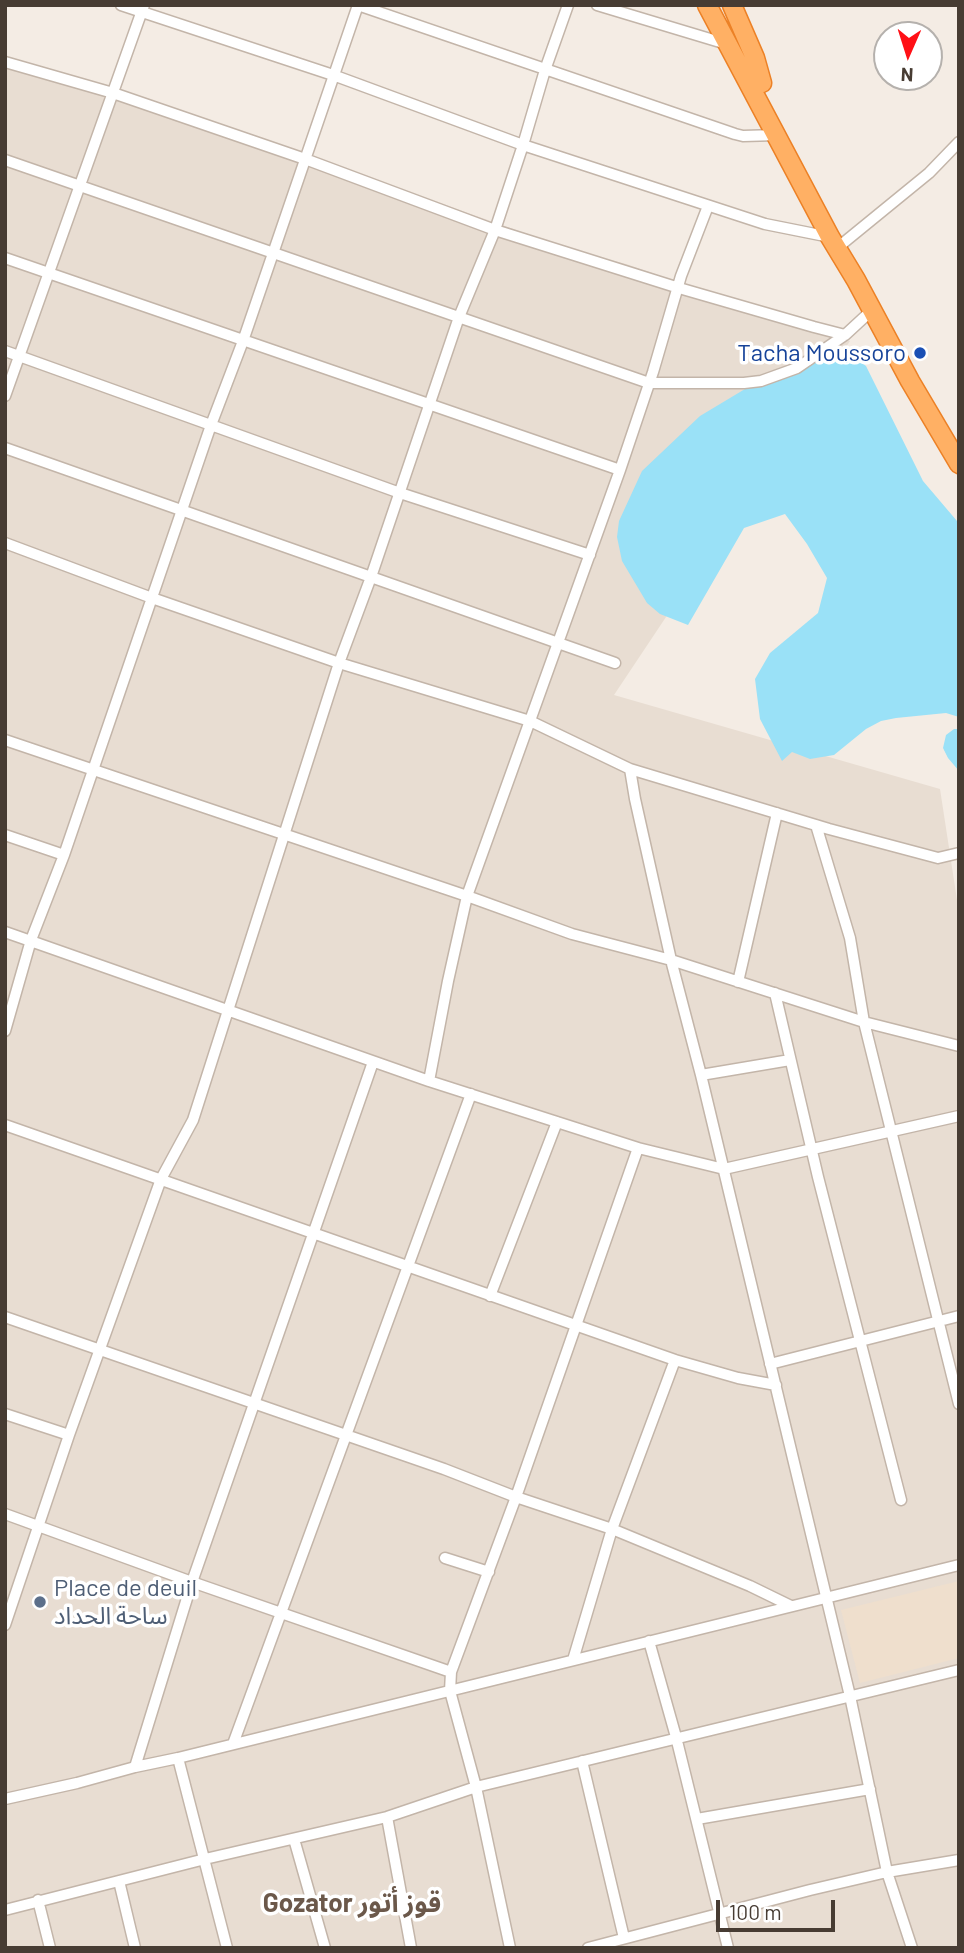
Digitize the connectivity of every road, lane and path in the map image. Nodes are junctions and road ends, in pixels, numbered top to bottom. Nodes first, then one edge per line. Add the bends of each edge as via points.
1 (121, 5) edge
2 (358, 5) edge
3 (568, 5) edge
4 (597, 5) edge
5 (696, 5) edge
6 (707, 5) edge
7 (718, 5) edge
8 (732, 5) edge
9 (143, 9) edge
10 (725, 45) junction
11 (5, 62) edge
12 (545, 70) junction
13 (333, 75) junction
14 (762, 83) junction
15 (113, 93) junction
16 (777, 135) junction
17 (959, 142) edge
18 (523, 145) junction
19 (305, 159) junction
20 (5, 160) edge
21 (80, 185) junction
22 (708, 206) junction
23 (495, 230) junction
24 (836, 240) junction
25 (273, 253) junction
26 (5, 258) edge
27 (48, 273) junction
28 (679, 288) junction
29 (871, 311) junction
30 (459, 317) junction
31 (845, 335) junction
32 (243, 341) junction
33 (5, 351) edge
34 (20, 356) junction
35 (649, 383) junction
36 (5, 397) edge
37 (428, 405) junction
38 (211, 425) junction
39 (5, 447) edge
40 (959, 464) edge
41 (620, 470) junction
42 (400, 493) junction
43 (181, 510) junction
44 (5, 543) edge
45 (590, 555) junction
46 (371, 577) junction
47 (152, 598) junction
48 (558, 642) junction
49 (339, 663) junction
50 (615, 663) dead end
51 (530, 721) junction
52 (5, 740) edge
53 (630, 769) junction
54 (92, 770) junction
55 (777, 813) junction
56 (816, 825) junction
57 (5, 835) edge
58 (284, 835) junction
59 (959, 853) edge
60 (64, 855) junction
61 (467, 896) junction
62 (5, 932) edge
63 (31, 940) junction
64 (671, 960) junction
65 (737, 982) junction
66 (775, 993) junction
67 (228, 1010) junction
68 (864, 1022) junction
69 (5, 1031) edge
70 (959, 1046) edge
71 (790, 1059) junction
72 (373, 1062) junction
73 (701, 1075) junction
74 (429, 1081) junction
75 (471, 1094) junction
76 (959, 1116) edge
77 (557, 1122) junction
78 (5, 1125) edge
79 (891, 1132) junction
80 (638, 1148) junction
81 (812, 1150) junction
82 (724, 1169) junction
83 (161, 1179) junction
84 (314, 1234) junction
85 (408, 1267) junction
86 (490, 1296) junction
87 (959, 1316) edge
88 (5, 1317) edge
89 (938, 1321) junction
90 (576, 1327) junction
91 (860, 1340) junction
92 (100, 1349) junction
93 (675, 1360) junction
94 (770, 1364) junction
95 (776, 1385) junction
96 (254, 1404) junction
97 (959, 1404) edge
98 (5, 1414) edge
99 (69, 1435) junction
100 (347, 1435) junction
101 (516, 1497) junction
102 (901, 1500) dead end
103 (5, 1514) edge
104 (38, 1526) junction
105 (612, 1530) junction
106 (445, 1558) dead end
107 (959, 1564) edge
108 (489, 1572) junction
109 (192, 1582) junction
110 (826, 1597) junction
111 (791, 1606) junction
112 (8, 1607) edge
113 (282, 1612) junction
114 (5, 1625) edge
115 (649, 1641) junction
116 (573, 1660) junction
117 (959, 1670) edge
118 (451, 1672) junction
119 (450, 1691) junction
120 (850, 1696) junction
121 (677, 1737) junction
122 (233, 1744) junction
123 (178, 1758) junction
124 (582, 1760) junction
125 (135, 1767) junction
126 (476, 1787) junction
127 (870, 1789) junction
128 (5, 1799) edge
129 (387, 1817) junction
130 (697, 1819) junction
131 (294, 1839) junction
132 (205, 1859) junction
133 (959, 1860) edge
134 (887, 1872) junction
135 (119, 1881) junction
136 (38, 1900) junction
137 (5, 1910) edge
138 (720, 1914) junction
139 (624, 1938) junction
140 (51, 1948) edge
141 (135, 1948) edge
142 (227, 1948) edge
143 (325, 1948) edge
144 (411, 1948) edge
145 (510, 1948) edge
146 (588, 1948) edge
147 (728, 1948) edge
148 (912, 1948) edge

1 - 9 street
2 - 12 street
2 - 13 street
3 - 12 street
4 - 10 street
5 - 10 highway
6 - 10 highway
7 - 14 highway
8 - 14 highway
9 - 13 street
9 - 15 street
10 - 16 highway
11 - 15 street
12 - 16 street via 735,134
12 - 18 street
13 - 18 street
13 - 19 street
14 - 24 highway
15 - 19 street
15 - 21 street
16 - 24 highway
17 - 24 street via 929,173
18 - 22 street
18 - 23 street
19 - 23 street
19 - 25 street
20 - 21 street
21 - 25 street
21 - 27 street
22 - 24 street
22 - 28 street
23 - 28 street
23 - 30 street
24 - 29 highway
25 - 30 street
25 - 32 street
26 - 27 street
27 - 32 street
27 - 34 street
28 - 31 street
28 - 35 street
29 - 31 street
29 - 40 highway
30 - 35 street
30 - 37 street
31 - 35 street via 797,369 761,381
32 - 37 street
32 - 38 street
33 - 34 street
34 - 36 street
34 - 38 street
35 - 41 street
37 - 41 street
37 - 42 street
38 - 42 street
38 - 43 street
39 - 43 street
41 - 45 street
42 - 45 street
42 - 46 street
43 - 46 street
43 - 47 street
44 - 47 street
45 - 48 street
46 - 48 street
46 - 49 street
47 - 49 street
47 - 54 street
48 - 50 street
48 - 51 street
49 - 51 street
49 - 58 street
51 - 53 street
51 - 61 street
52 - 54 street
53 - 55 street
53 - 64 street
54 - 58 street
54 - 60 street
55 - 56 street
55 - 65 street
56 - 59 street via 938,858
56 - 68 street via 850,938
57 - 60 street
58 - 61 street
58 - 67 street
60 - 63 street
61 - 64 street via 572,934
61 - 74 street
62 - 63 street
63 - 67 street
63 - 69 street
64 - 65 street
64 - 73 street
65 - 66 street
66 - 68 street
66 - 71 street
67 - 72 street
67 - 83 street via 193,1119
68 - 70 street
68 - 79 street
71 - 73 street
71 - 81 street
72 - 74 street
72 - 84 street
73 - 82 street
74 - 75 street
75 - 77 street
75 - 85 street
76 - 79 street
77 - 80 street
77 - 86 street
78 - 83 street
79 - 81 street
79 - 89 street
80 - 82 street
80 - 90 street
81 - 82 street
81 - 91 street
82 - 94 street
83 - 84 street
83 - 92 street
84 - 85 street
84 - 96 street
85 - 86 street
85 - 100 street
86 - 90 street
87 - 89 street
88 - 92 street
89 - 91 street
89 - 97 street
90 - 93 street
90 - 101 street
91 - 94 street
91 - 102 street
92 - 96 street
92 - 99 street
93 - 95 street
93 - 105 street
94 - 95 street
95 - 110 street
96 - 100 street
96 - 109 street
98 - 99 street
99 - 104 street
100 - 101 street
100 - 113 street
101 - 105 street
101 - 108 street
103 - 104 street
104 - 109 street
104 - 112 street
105 - 111 street
105 - 116 street
106 - 108 street
107 - 110 street
108 - 118 street
109 - 113 street
109 - 125 street
110 - 111 street
110 - 120 street
111 - 115 street
112 - 114 street
113 - 118 street
113 - 122 street
115 - 116 street
115 - 121 street
116 - 119 street
117 - 120 street
118 - 119 street
119 - 122 street
119 - 126 street
120 - 121 street
120 - 127 street
121 - 124 street
121 - 130 street
122 - 123 street
123 - 125 street
123 - 132 street
124 - 126 street
124 - 139 street
125 - 128 street
126 - 129 street
126 - 145 street
127 - 130 street
127 - 134 street
129 - 131 street
129 - 144 street
130 - 138 street
131 - 132 street
131 - 143 street
132 - 135 street
132 - 142 street
133 - 134 street
134 - 138 street
134 - 148 street
135 - 136 street
135 - 141 street
136 - 137 street
136 - 140 street
138 - 139 street
138 - 147 street
139 - 146 street

